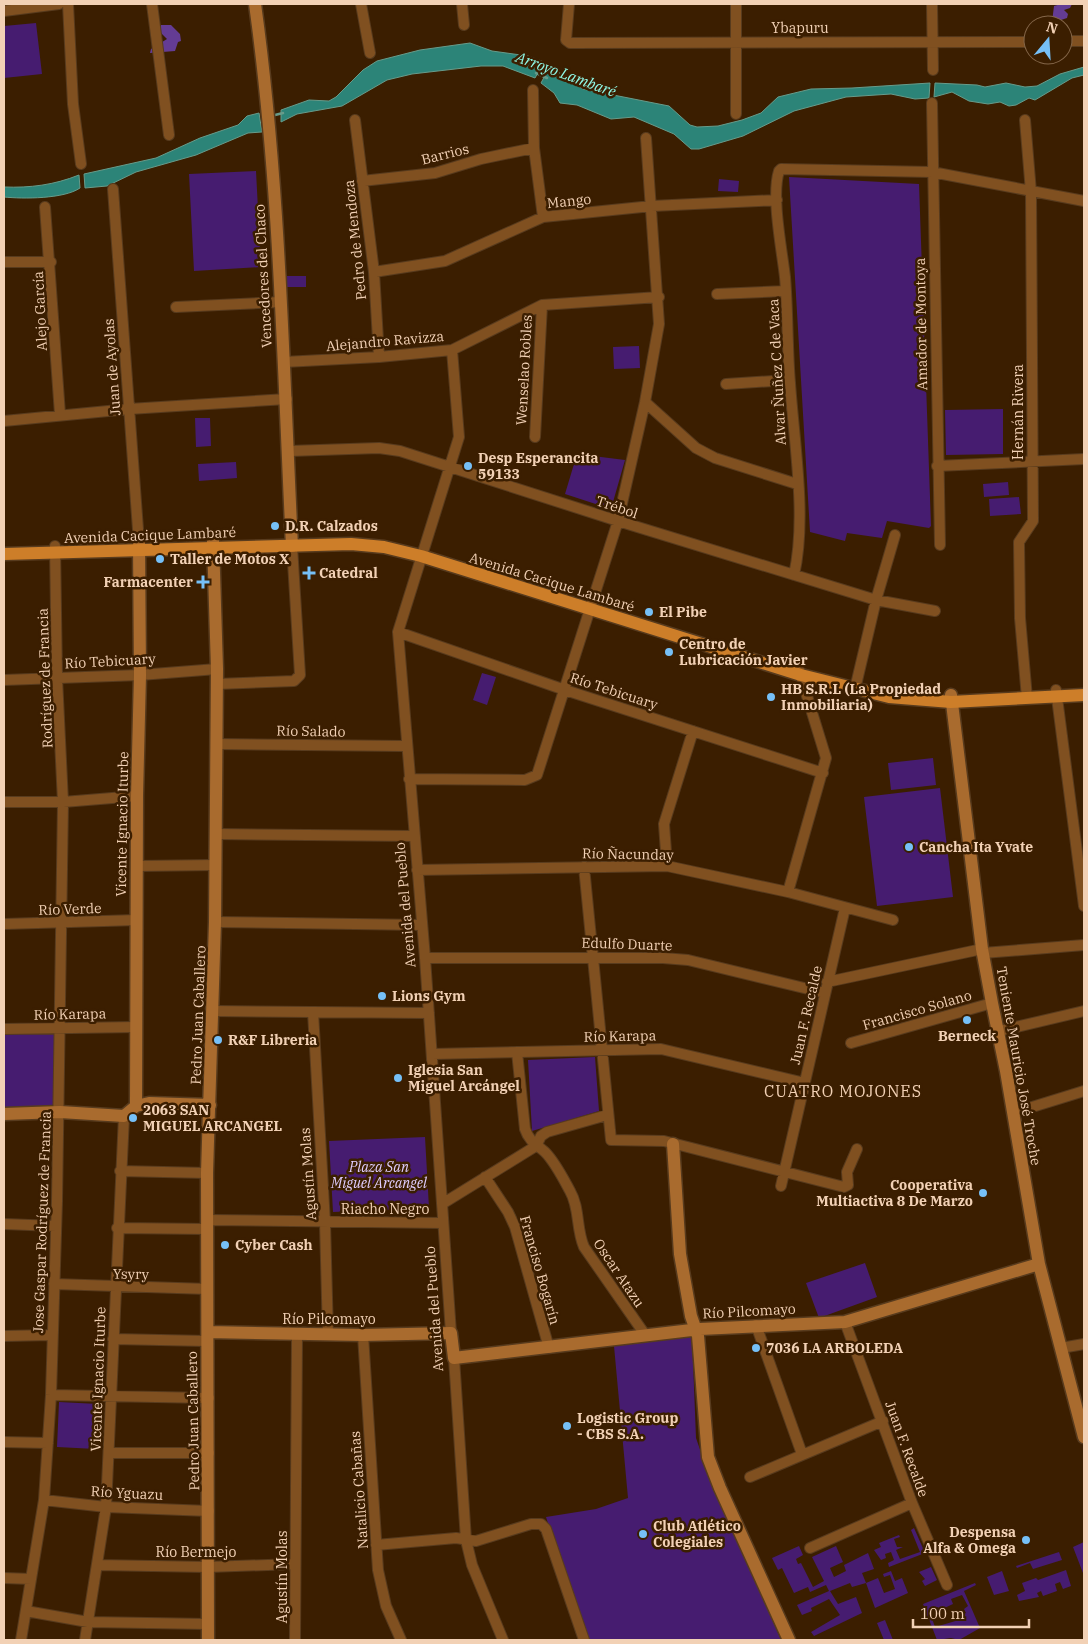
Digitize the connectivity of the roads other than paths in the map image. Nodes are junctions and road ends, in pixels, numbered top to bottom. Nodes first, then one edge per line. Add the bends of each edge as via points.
1 (59, 4) edge
2 (68, 4) edge
3 (152, 4) edge
4 (255, 4) edge
5 (361, 4) edge
6 (462, 4) edge
7 (569, 4) edge
8 (736, 4) edge
9 (932, 4) edge
10 (4, 11) edge
11 (464, 25) dead end
12 (736, 41) junction
13 (1023, 42) edge
14 (931, 43) junction
15 (370, 53) dead end
16 (932, 70) dead end
17 (533, 90) dead end
18 (932, 103) dead end
19 (736, 114) dead end
20 (355, 120) dead end
21 (1025, 120) dead end
22 (169, 135) dead end
23 (646, 138) dead end
24 (534, 148) junction
25 (81, 164) dead end
26 (932, 172) junction
27 (362, 181) junction
28 (113, 189) dead end
29 (1031, 192) junction
30 (777, 200) junction
31 (1084, 201) edge
32 (652, 206) junction
33 (45, 207) dead end
34 (543, 217) junction
35 (4, 262) edge
36 (51, 262) junction
37 (374, 272) junction
38 (786, 291) junction
39 (717, 294) dead end
40 (659, 297) junction
41 (280, 302) junction
42 (542, 305) junction
43 (176, 307) dead end
44 (452, 350) junction
45 (379, 357) junction
46 (284, 362) junction
47 (789, 380) junction
48 (726, 384) dead end
49 (287, 399) junction
50 (645, 402) junction
51 (129, 409) junction
52 (60, 414) junction
53 (4, 421) edge
54 (535, 437) dead end
55 (289, 452) junction
56 (1084, 458) edge
57 (1032, 462) junction
58 (937, 466) junction
59 (452, 467) junction
60 (797, 484) junction
61 (618, 521) junction
62 (895, 535) dead end
63 (292, 543) junction
64 (214, 545) junction
65 (940, 545) dead end
66 (4, 547) edge
67 (139, 547) junction
68 (55, 549) junction
69 (422, 553) junction
70 (4, 554) edge
71 (794, 575) junction
72 (876, 600) junction
73 (592, 606) junction
74 (935, 611) dead end
75 (398, 632) junction
76 (217, 669) junction
77 (794, 670) junction
78 (140, 675) junction
79 (57, 678) junction
80 (4, 680) edge
81 (217, 684) junction
82 (856, 686) junction
83 (1084, 688) edge
84 (565, 690) junction
85 (1057, 693) junction
86 (1026, 695) junction
87 (1084, 695) edge
88 (951, 698) junction
89 (693, 731) junction
90 (216, 744) junction
91 (406, 746) junction
92 (823, 772) junction
93 (409, 779) junction
94 (137, 796) junction
95 (4, 802) edge
96 (63, 802) junction
97 (216, 834) junction
98 (414, 836) junction
99 (216, 865) junction
100 (136, 866) junction
101 (667, 866) junction
102 (584, 867) junction
103 (417, 870) junction
104 (788, 892) junction
105 (1084, 906) edge
106 (845, 908) junction
107 (137, 920) junction
108 (893, 920) dead end
109 (215, 922) junction
110 (4, 924) edge
111 (61, 924) junction
112 (422, 925) junction
113 (1084, 945) edge
114 (983, 951) junction
115 (592, 956) junction
116 (425, 958) junction
117 (827, 982) junction
118 (825, 992) junction
119 (992, 1003) junction
120 (213, 1010) junction
121 (1084, 1011) edge
122 (313, 1012) junction
123 (429, 1013) junction
124 (61, 1027) junction
125 (137, 1027) junction
126 (4, 1029) edge
127 (998, 1031) junction
128 (851, 1043) dead end
129 (601, 1050) junction
130 (517, 1052) junction
131 (432, 1054) junction
132 (805, 1083) junction
133 (1084, 1091) edge
134 (210, 1105) junction
135 (136, 1106) junction
136 (60, 1112) junction
137 (1013, 1113) junction
138 (4, 1114) edge
139 (607, 1115) junction
140 (124, 1116) junction
141 (672, 1144) junction
142 (536, 1146) junction
143 (856, 1149) dead end
144 (120, 1171) junction
145 (785, 1172) junction
146 (207, 1174) junction
147 (485, 1177) junction
148 (781, 1186) dead end
149 (442, 1204) junction
150 (326, 1223) junction
151 (443, 1223) junction
152 (4, 1224) edge
153 (207, 1225) junction
154 (56, 1226) junction
155 (118, 1228) junction
156 (1039, 1264) junction
157 (54, 1284) junction
158 (116, 1288) junction
159 (208, 1289) junction
160 (845, 1322) junction
161 (756, 1325) junction
162 (694, 1330) junction
163 (328, 1334) junction
164 (451, 1334) junction
165 (52, 1335) junction
166 (297, 1335) junction
167 (364, 1335) junction
168 (4, 1336) edge
169 (208, 1336) junction
170 (646, 1336) junction
171 (113, 1339) junction
172 (1084, 1344) edge
173 (549, 1348) junction
174 (1061, 1348) junction
175 (454, 1358) junction
176 (51, 1395) junction
177 (112, 1396) junction
178 (209, 1398) junction
179 (883, 1421) junction
180 (1084, 1437) edge
181 (4, 1442) edge
182 (48, 1443) junction
183 (110, 1453) junction
184 (209, 1453) junction
185 (802, 1454) junction
186 (750, 1477) dead end
187 (44, 1500) junction
188 (912, 1503) junction
189 (106, 1507) junction
190 (209, 1511) junction
191 (466, 1540) junction
192 (376, 1545) junction
193 (810, 1548) dead end
194 (295, 1564) junction
195 (97, 1565) junction
196 (208, 1567) junction
197 (4, 1578) edge
198 (31, 1579) junction
199 (946, 1584) dead end
200 (26, 1611) junction
201 (88, 1622) junction
202 (208, 1624) junction
203 (21, 1640) edge
204 (85, 1640) edge
205 (208, 1640) edge
206 (295, 1640) edge
207 (401, 1640) edge
208 (503, 1640) edge
209 (584, 1640) edge
210 (789, 1640) edge

1 - 10 street
2 - 25 street via 73,104
3 - 22 street
4 - 41 street, Vencedores del Chaco via 270,127
5 - 15 street
6 - 11 street
7 - 12 street, Ybapuru via 567,42
8 - 12 street
9 - 14 street
12 - 14 street, Ybapuru
12 - 19 street
13 - 14 street, Ybapuru
14 - 16 street
17 - 24 street
18 - 26 street, Amador de Montoya
20 - 27 street, Pedro de Mendoza
21 - 29 street, Hernán Rivera
23 - 32 street
24 - 27 street, Barrios via 480,159 435,173
24 - 34 street
26 - 29 street
26 - 30 street, Alvar Ñuñez C de Vaca via 781,169
26 - 58 street, Amador de Montoya
27 - 37 street, Pedro de Mendoza
28 - 51 street, Juan de Ayolas
29 - 31 street
29 - 57 street, Hernán Rivera
30 - 32 street, Mango
30 - 38 street, Alvar Ñuñez C de Vaca
32 - 34 street, Mango
32 - 40 street
33 - 36 street, Alejo García
34 - 37 street, Mango via 444,261
35 - 36 street
36 - 52 street, Alejo García
37 - 45 street, Pedro de Mendoza
38 - 39 street
38 - 47 street, Alvar Ñuñez C de Vaca
40 - 42 street, Alejandro Ravizza
40 - 50 street via 659,324
41 - 43 street
41 - 46 street, Vencedores del Chaco
42 - 44 street, Alejandro Ravizza
42 - 54 street, Wenselao Robles
44 - 45 street, Alejandro Ravizza
44 - 59 street, Avenida del Pueblo via 459,438
45 - 46 street, Alejandro Ravizza
46 - 49 street, Vencedores del Chaco
47 - 48 street
47 - 60 street, Alvar Ñuñez C de Vaca
49 - 51 street
49 - 55 street, Vencedores del Chaco
50 - 60 street via 696,448 715,458
50 - 61 street
51 - 52 street
51 - 67 street, Juan de Ayolas
52 - 53 street
55 - 59 street, Trébol via 379,448
55 - 63 street, Vencedores del Chaco
56 - 57 street
57 - 58 street
57 - 86 street, Hernán Rivera via 1033,520 1019,542
58 - 65 street, Amador de Montoya
59 - 61 street, Trébol
59 - 69 street, Avenida del Pueblo
60 - 71 street, Alvar Ñuñez C de Vaca via 799,552
61 - 71 street, Trébol
61 - 73 street
62 - 72 street
63 - 64 main road, Avenida Cacique Lambaré
63 - 69 main road, Avenida Cacique Lambaré via 366,538 394,542
63 - 81 street via 300,675 294,681
64 - 67 main road, Avenida Cacique Lambaré
64 - 76 street, Pedro Juan Caballero
66 - 68 main road, Avenida Cacique Lambaré
67 - 68 main road, Avenida Cacique Lambaré
67 - 78 street, Vicente Ignacio Iturbe
68 - 70 main road, Avenida Cacique Lambaré
68 - 79 street, Rodríguez de Francia
69 - 73 main road, Avenida Cacique Lambaré
69 - 75 street, Avenida del Pueblo
71 - 72 street, Trébol
72 - 74 street, Trébol
72 - 82 street
73 - 77 main road, Avenida Cacique Lambaré
73 - 84 street
75 - 84 street, Río Tebicuary
75 - 91 street, Avenida del Pueblo
76 - 78 street, Río Tebicuary
76 - 81 street, Pedro Juan Caballero
77 - 82 main road, Avenida Cacique Lambaré
77 - 92 street via 825,751
78 - 79 street, Río Tebicuary
78 - 94 street, Vicente Ignacio Iturbe
79 - 80 street, Río Tebicuary
79 - 96 street, Rodríguez de Francia
81 - 90 street, Pedro Juan Caballero
82 - 88 main road, Avenida Cacique Lambaré
83 - 85 main road, Avenida Cacique Lambaré
84 - 89 street, Río Tebicuary
84 - 93 street via 537,775 532,778
85 - 86 main road, Avenida Cacique Lambaré
85 - 87 main road, Avenida Cacique Lambaré
85 - 105 street
86 - 88 main road, Avenida Cacique Lambaré
88 - 114 street, Teniente Mauricio José Troche
89 - 92 street, Río Tebicuary
89 - 101 street via 664,824
90 - 91 street, Río Salado
90 - 97 street, Pedro Juan Caballero
91 - 93 street, Avenida del Pueblo
92 - 104 street
93 - 98 street, Avenida del Pueblo
94 - 96 street
94 - 100 street, Vicente Ignacio Iturbe
95 - 96 street
96 - 111 street, Jose Gaspar Rodríguez de Francia
97 - 98 street
97 - 99 street, Pedro Juan Caballero
98 - 103 street, Avenida del Pueblo
99 - 100 street
99 - 109 street, Pedro Juan Caballero
100 - 107 street, Vicente Ignacio Iturbe
101 - 102 street, Río Ñacunday
101 - 104 street, Río Ñacunday
102 - 103 street, Río Ñacunday
102 - 115 street
103 - 112 street, Avenida del Pueblo
104 - 106 street, Río Ñacunday
106 - 108 street, Río Ñacunday
106 - 117 street, Juan F. Recalde
107 - 111 street, Río Verde
107 - 125 street, Vicente Ignacio Iturbe
109 - 112 street
109 - 120 street, Pedro Juan Caballero
110 - 111 street, Río Verde
111 - 124 street, Jose Gaspar Rodríguez de Francia
112 - 116 street, Avenida del Pueblo
113 - 114 street
114 - 117 street
114 - 119 street, Teniente Mauricio José Troche
115 - 116 street, Edulfo Duarte
115 - 118 street, Edulfo Duarte via 688,960
115 - 129 street
116 - 123 street, Avenida del Pueblo
117 - 118 street, Juan F. Recalde
118 - 132 street, Juan F. Recalde
119 - 127 street, Teniente Mauricio José Troche
119 - 128 street, Francisco Solano
120 - 122 street
120 - 134 street, Pedro Juan Caballero
121 - 127 street
122 - 123 street
122 - 150 street, Agustín Molas
123 - 131 street, Avenida del Pueblo
124 - 125 street, Río Karapa
124 - 126 street, Río Karapa
124 - 136 street, Jose Gaspar Rodríguez de Francia
125 - 135 street, Vicente Ignacio Iturbe
127 - 137 street, Teniente Mauricio José Troche
129 - 130 street, Río Karapa
129 - 132 street, Río Karapa via 661,1049
129 - 139 street
130 - 131 street, Río Karapa
130 - 142 street, Oscar Atazu via 525,1129
131 - 149 street, Avenida del Pueblo
132 - 145 street, Juan F. Recalde
133 - 137 street
134 - 135 street via 149,1103
134 - 146 street, Pedro Juan Caballero
135 - 140 street
136 - 138 street
136 - 140 street
136 - 154 street, Jose Gaspar Rodríguez de Francia
137 - 156 street, Teniente Mauricio José Troche
139 - 141 street via 611,1140 655,1140
139 - 142 street, Riacho Negro via 546,1132
140 - 144 street, Vicente Ignacio Iturbe
141 - 145 street
141 - 162 street via 680,1254
142 - 147 street, Riacho Negro
142 - 170 street, Oscar Atazu via 545,1152 574,1199 581,1239 589,1256
143 - 145 street via 847,1172 846,1186
144 - 146 street
144 - 155 street, Vicente Ignacio Iturbe
145 - 148 street, Juan F. Recalde
146 - 153 street, Pedro Juan Caballero
147 - 149 street, Riacho Negro
147 - 173 street, Franciso Bogarín via 515,1227
149 - 151 street, Avenida del Pueblo
150 - 151 street, Riacho Negro
150 - 153 street, Riacho Negro
150 - 163 street, Agustín Molas
151 - 164 street, Avenida del Pueblo
152 - 154 street
153 - 155 street, Riacho Negro
153 - 159 street, Pedro Juan Caballero
154 - 157 street, Jose Gaspar Rodríguez de Francia
155 - 158 street, Vicente Ignacio Iturbe
156 - 160 street, Río Pilcomayo
156 - 174 street, Teniente Mauricio José Troche
157 - 158 street, Ysyry
157 - 165 street, Jose Gaspar Rodríguez de Francia
158 - 159 street, Ysyry
158 - 171 street, Vicente Ignacio Iturbe
159 - 169 street, Pedro Juan Caballero
160 - 161 street, Río Pilcomayo
160 - 179 street, Juan F. Recalde
161 - 162 street, Río Pilcomayo
161 - 185 street
162 - 170 street, Río Pilcomayo
162 - 210 street via 698,1336 708,1457
163 - 166 street, Río Pilcomayo
163 - 167 street, Río Pilcomayo
164 - 167 street, Río Pilcomayo
164 - 175 street, Avenida del Pueblo
165 - 168 street
165 - 176 street, Jose Gaspar Rodríguez de Francia
166 - 169 street, Río Pilcomayo
166 - 194 street, Agustín Molas
167 - 192 street, Natalicio Cabañas
169 - 171 street, Río Pilcomayo
169 - 178 street, Pedro Juan Caballero
170 - 173 street, Río Pilcomayo
171 - 177 street, Vicente Ignacio Iturbe
172 - 174 street
173 - 175 street, Río Pilcomayo
174 - 180 street, Teniente Mauricio José Troche
175 - 191 street, Avenida del Pueblo
176 - 177 street
176 - 182 street, Jose Gaspar Rodríguez de Francia
177 - 178 street
177 - 183 street, Vicente Ignacio Iturbe
178 - 184 street, Pedro Juan Caballero
179 - 185 street
179 - 188 street, Juan F. Recalde
181 - 182 street
182 - 187 street, Jose Gaspar Rodríguez de Francia
183 - 184 street
183 - 189 street, Vicente Ignacio Iturbe
184 - 190 street, Pedro Juan Caballero
185 - 186 street
187 - 189 street, Río Yguazu
187 - 198 street, Jose Gaspar Rodríguez de Francia
188 - 193 street
188 - 199 street, Juan F. Recalde
189 - 190 street, Río Yguazu
189 - 195 street, Vicente Ignacio Iturbe
190 - 196 street, Pedro Juan Caballero
191 - 192 street
191 - 208 street, Avenida del Pueblo via 472,1565
191 - 209 street via 479,1540 541,1524 546,1529
192 - 207 street, Natalicio Cabañas via 383,1594
194 - 196 street, Río Bermejo
194 - 206 street, Agustín Molas
195 - 196 street, Río Bermejo
195 - 201 street, Vicente Ignacio Iturbe
196 - 202 street, Pedro Juan Caballero
197 - 198 street
198 - 200 street, Jose Gaspar Rodríguez de Francia
200 - 201 street
200 - 203 street, Jose Gaspar Rodríguez de Francia
201 - 202 street
201 - 204 street, Vicente Ignacio Iturbe
202 - 205 street, Pedro Juan Caballero

